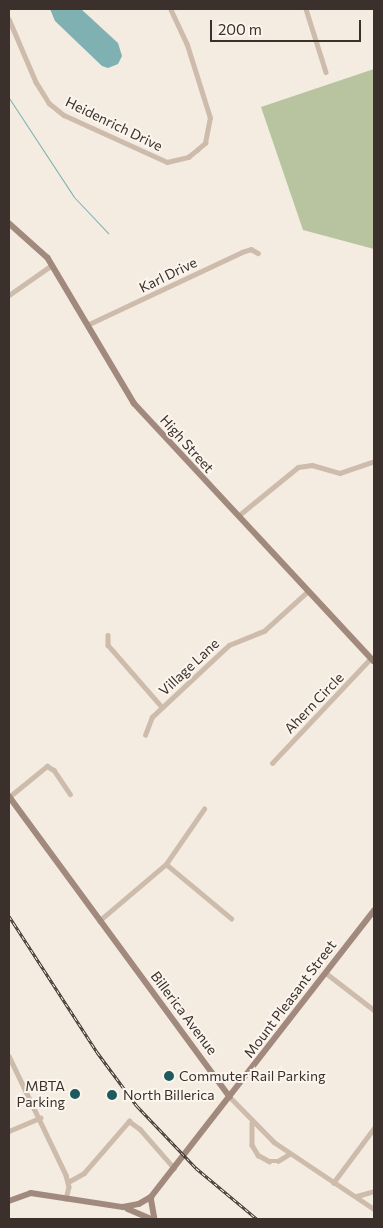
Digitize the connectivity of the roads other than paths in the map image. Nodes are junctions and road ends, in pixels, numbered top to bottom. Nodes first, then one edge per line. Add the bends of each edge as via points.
1 (170, 9) edge
2 (306, 9) edge
3 (9, 19) edge
4 (326, 72) dead end
5 (9, 223) edge
6 (258, 253) dead end
7 (52, 265) junction
8 (9, 295) edge
9 (87, 325) junction
10 (374, 460) edge
11 (237, 517) junction
12 (307, 592) junction
13 (108, 635) dead end
14 (373, 660) edge
15 (162, 706) junction
16 (145, 735) dead end
17 (272, 763) dead end
18 (70, 794) dead end
19 (9, 796) edge
20 (204, 809) dead end
21 (166, 864) junction
22 (374, 911) edge
23 (231, 918) dead end
24 (99, 921) junction
25 (326, 973) junction
26 (374, 1010) edge
27 (9, 1056) edge
28 (12, 1066) edge
29 (230, 1097) junction
30 (40, 1118) junction
31 (252, 1123) junction
32 (374, 1128) edge
33 (9, 1132) edge
34 (289, 1154) junction
35 (174, 1168) junction
36 (68, 1182) junction
37 (333, 1183) junction
38 (374, 1191) edge
39 (357, 1196) junction
40 (151, 1197) junction
41 (66, 1199) junction
42 (9, 1201) edge
43 (124, 1207) junction
44 (374, 1209) edge
45 (151, 1219) edge
46 (155, 1219) edge

1 - 3 street, Heidenrich Drive via 187,45 210,118 201,146 188,157 167,162 64,115 49,103 36,82
2 - 4 street
5 - 7 main road, High Street via 40,248
6 - 9 street, Karl Drive via 251,249 242,252
7 - 8 street
7 - 9 main road, High Street
9 - 11 main road, High Street via 134,403
10 - 11 street via 340,473 312,465 298,467
11 - 12 main road, High Street
12 - 14 main road, High Street
12 - 15 street, Village Lane via 264,631 229,645
13 - 15 street via 108,645
14 - 17 street, Ahern Circle
15 - 16 street, Village Lane via 152,717
18 - 19 street via 54,770 47,766
19 - 24 main road, Billerica Avenue
20 - 21 street
21 - 23 street
21 - 24 street
22 - 25 main road, Mount Pleasant Street
24 - 29 main road, Billerica Avenue
25 - 26 street
25 - 29 main road, Mount Pleasant Street
27 - 28 street
28 - 30 street
29 - 31 street, Billerica Avenue
29 - 35 main road, Mount Pleasant Street
30 - 33 street
30 - 36 street
31 - 34 street, Billerica Avenue
31 - 34 street via 252,1145 258,1154 278,1162
32 - 37 street
34 - 37 street, Billerica Avenue
35 - 36 street via 129,1121 84,1173
35 - 40 main road, Mount Pleasant Street
36 - 41 street
37 - 39 street, Billerica Avenue
38 - 39 street
39 - 44 street, Billerica Avenue
40 - 43 main road, Mount Pleasant Street
40 - 46 main road
41 - 42 main road via 26,1193
41 - 43 main road
43 - 45 main road

